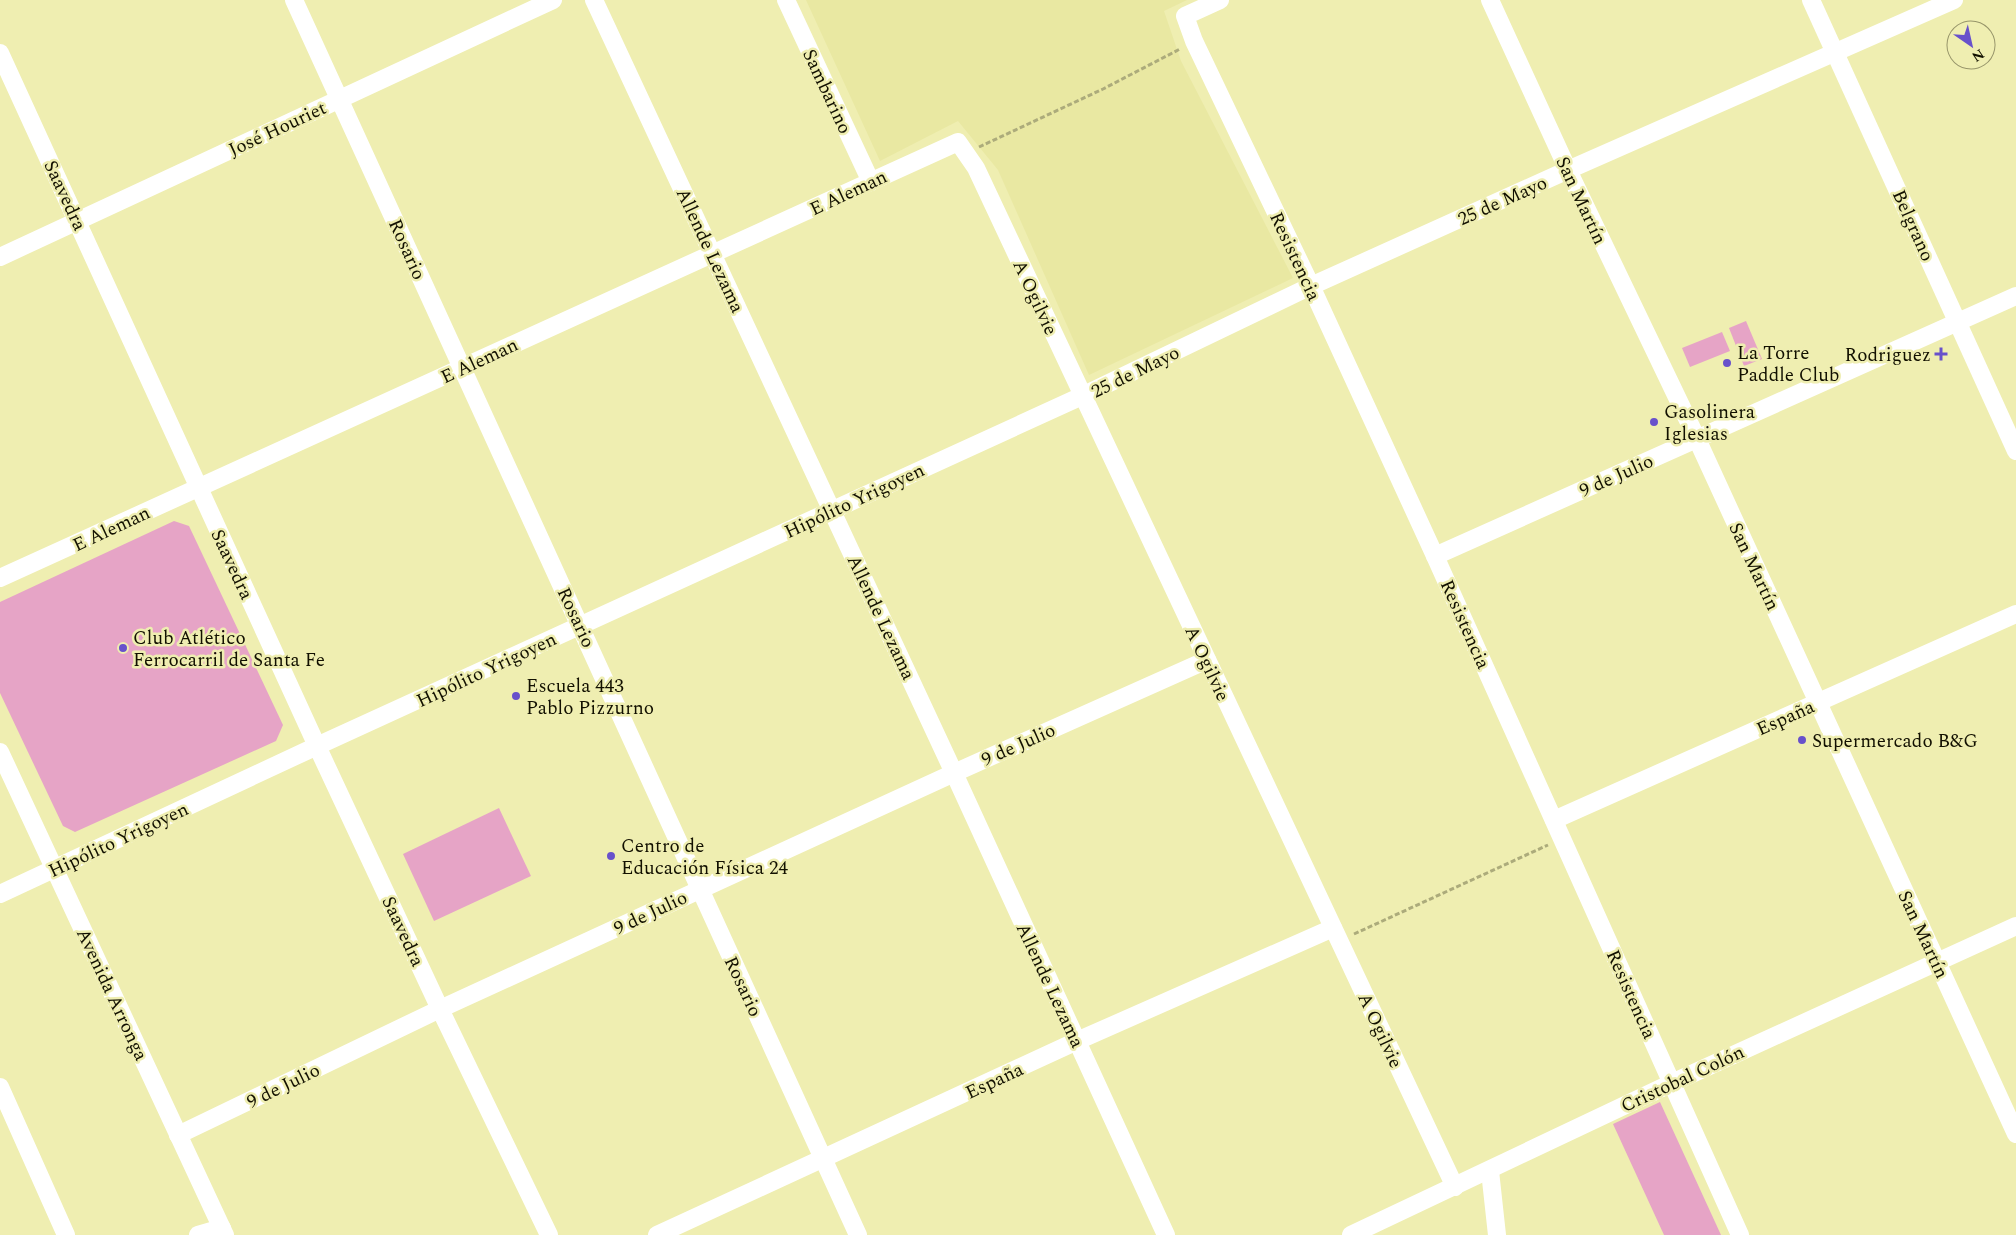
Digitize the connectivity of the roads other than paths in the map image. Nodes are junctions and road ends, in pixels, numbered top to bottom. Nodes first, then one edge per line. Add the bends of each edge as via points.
1 (294, 0) edge
2 (554, 0) edge
3 (594, 0) edge
4 (786, 0) edge
5 (1220, 0) edge
6 (1490, 0) edge
7 (1810, 0) edge
8 (1954, 0) edge
9 (0, 53) edge
10 (1836, 53) junction
11 (340, 99) junction
12 (962, 147) joint
13 (1568, 170) junction
14 (870, 182) junction
15 (78, 221) junction
16 (712, 254) junction
17 (0, 257) edge
18 (1311, 286) junction
19 (2016, 296) edge
20 (1958, 323) junction
21 (462, 368) junction
22 (1082, 396) junction
23 (1697, 439) junction
24 (2016, 451) edge
25 (198, 488) junction
26 (832, 510) junction
27 (1436, 556) junction
28 (0, 578) edge
29 (2016, 614) edge
30 (581, 625) junction
31 (1206, 660) junction
32 (1818, 702) junction
33 (317, 746) junction
34 (0, 752) edge
35 (954, 773) junction
36 (1554, 820) junction
37 (55, 868) junction
38 (700, 889) junction
39 (0, 894) edge
40 (2016, 926) edge
41 (1336, 934) junction
42 (1937, 962) junction
43 (440, 1009) junction
44 (1077, 1041) junction
45 (1672, 1083) junction
46 (0, 1087) edge
47 (2016, 1134) edge
48 (178, 1135) junction
49 (823, 1158) junction
50 (1490, 1170) junction
51 (1455, 1187) junction
52 (224, 1232) edge
53 (66, 1235) edge
54 (198, 1235) edge
55 (550, 1235) edge
56 (657, 1235) edge
57 (858, 1235) edge
58 (1166, 1235) edge
59 (1351, 1235) edge
60 (1497, 1235) edge
61 (1740, 1235) edge

1 - 11 street, Rosario
2 - 11 street, José Houriet
3 - 16 street, Allende Lezama
4 - 14 street, Sambarino
5 - 18 street, Resistencia via 1185,16
6 - 13 street, San Martín
7 - 10 street, Belgrano
8 - 10 street, 25 de Mayo
9 - 15 street, Saavedra
10 - 13 street, 25 de Mayo
10 - 20 street, Belgrano
11 - 15 street, José Houriet
11 - 21 street, Rosario
12 - 14 street, E Aleman
12 - 22 street, A Ogilvie via 976,168
13 - 18 street, 25 de Mayo
13 - 23 street, San Martín
14 - 16 street, E Aleman
15 - 17 street, José Houriet
15 - 25 street, Saavedra
16 - 21 street, E Aleman
16 - 26 street, Allende Lezama
18 - 22 street, 25 de Mayo
18 - 27 street, Resistencia
19 - 20 street, 9 de Julio
20 - 23 street, 9 de Julio
20 - 24 street, Belgrano
21 - 25 street, E Aleman
21 - 30 street, Rosario
22 - 26 street, Hipólito Yrigoyen
22 - 31 street, A Ogilvie
23 - 27 street, 9 de Julio
23 - 32 street, San Martín
25 - 28 street, E Aleman
25 - 33 street, Saavedra
26 - 30 street, Hipólito Yrigoyen
26 - 35 street, Allende Lezama
27 - 36 street, Resistencia
29 - 32 street, España
30 - 33 street, Hipólito Yrigoyen
30 - 38 street, Rosario
31 - 35 street, 9 de Julio
31 - 41 street, A Ogilvie
32 - 36 street, España
32 - 42 street, San Martín
33 - 37 street, Hipólito Yrigoyen
33 - 43 street, Saavedra
34 - 37 street, Avenida Arronga
35 - 38 street, 9 de Julio
35 - 44 street, Allende Lezama
36 - 45 street, Resistencia
37 - 39 street, Hipólito Yrigoyen
37 - 48 street, Avenida Arronga
38 - 43 street, 9 de Julio
38 - 49 street, Rosario
40 - 42 street, Cristobal Colón
41 - 44 street, España
41 - 51 street, A Ogilvie
42 - 45 street, Cristobal Colón
42 - 47 street, San Martín
43 - 48 street, 9 de Julio
43 - 55 street, Saavedra
44 - 49 street, España
44 - 58 street, Allende Lezama
45 - 50 street, Cristobal Colón
45 - 61 street, Resistencia
46 - 53 street
48 - 52 street, Avenida Arronga
49 - 56 street, España
49 - 57 street, Rosario
50 - 51 street, Cristobal Colón
50 - 60 street
51 - 59 street, Cristobal Colón
52 - 54 street

